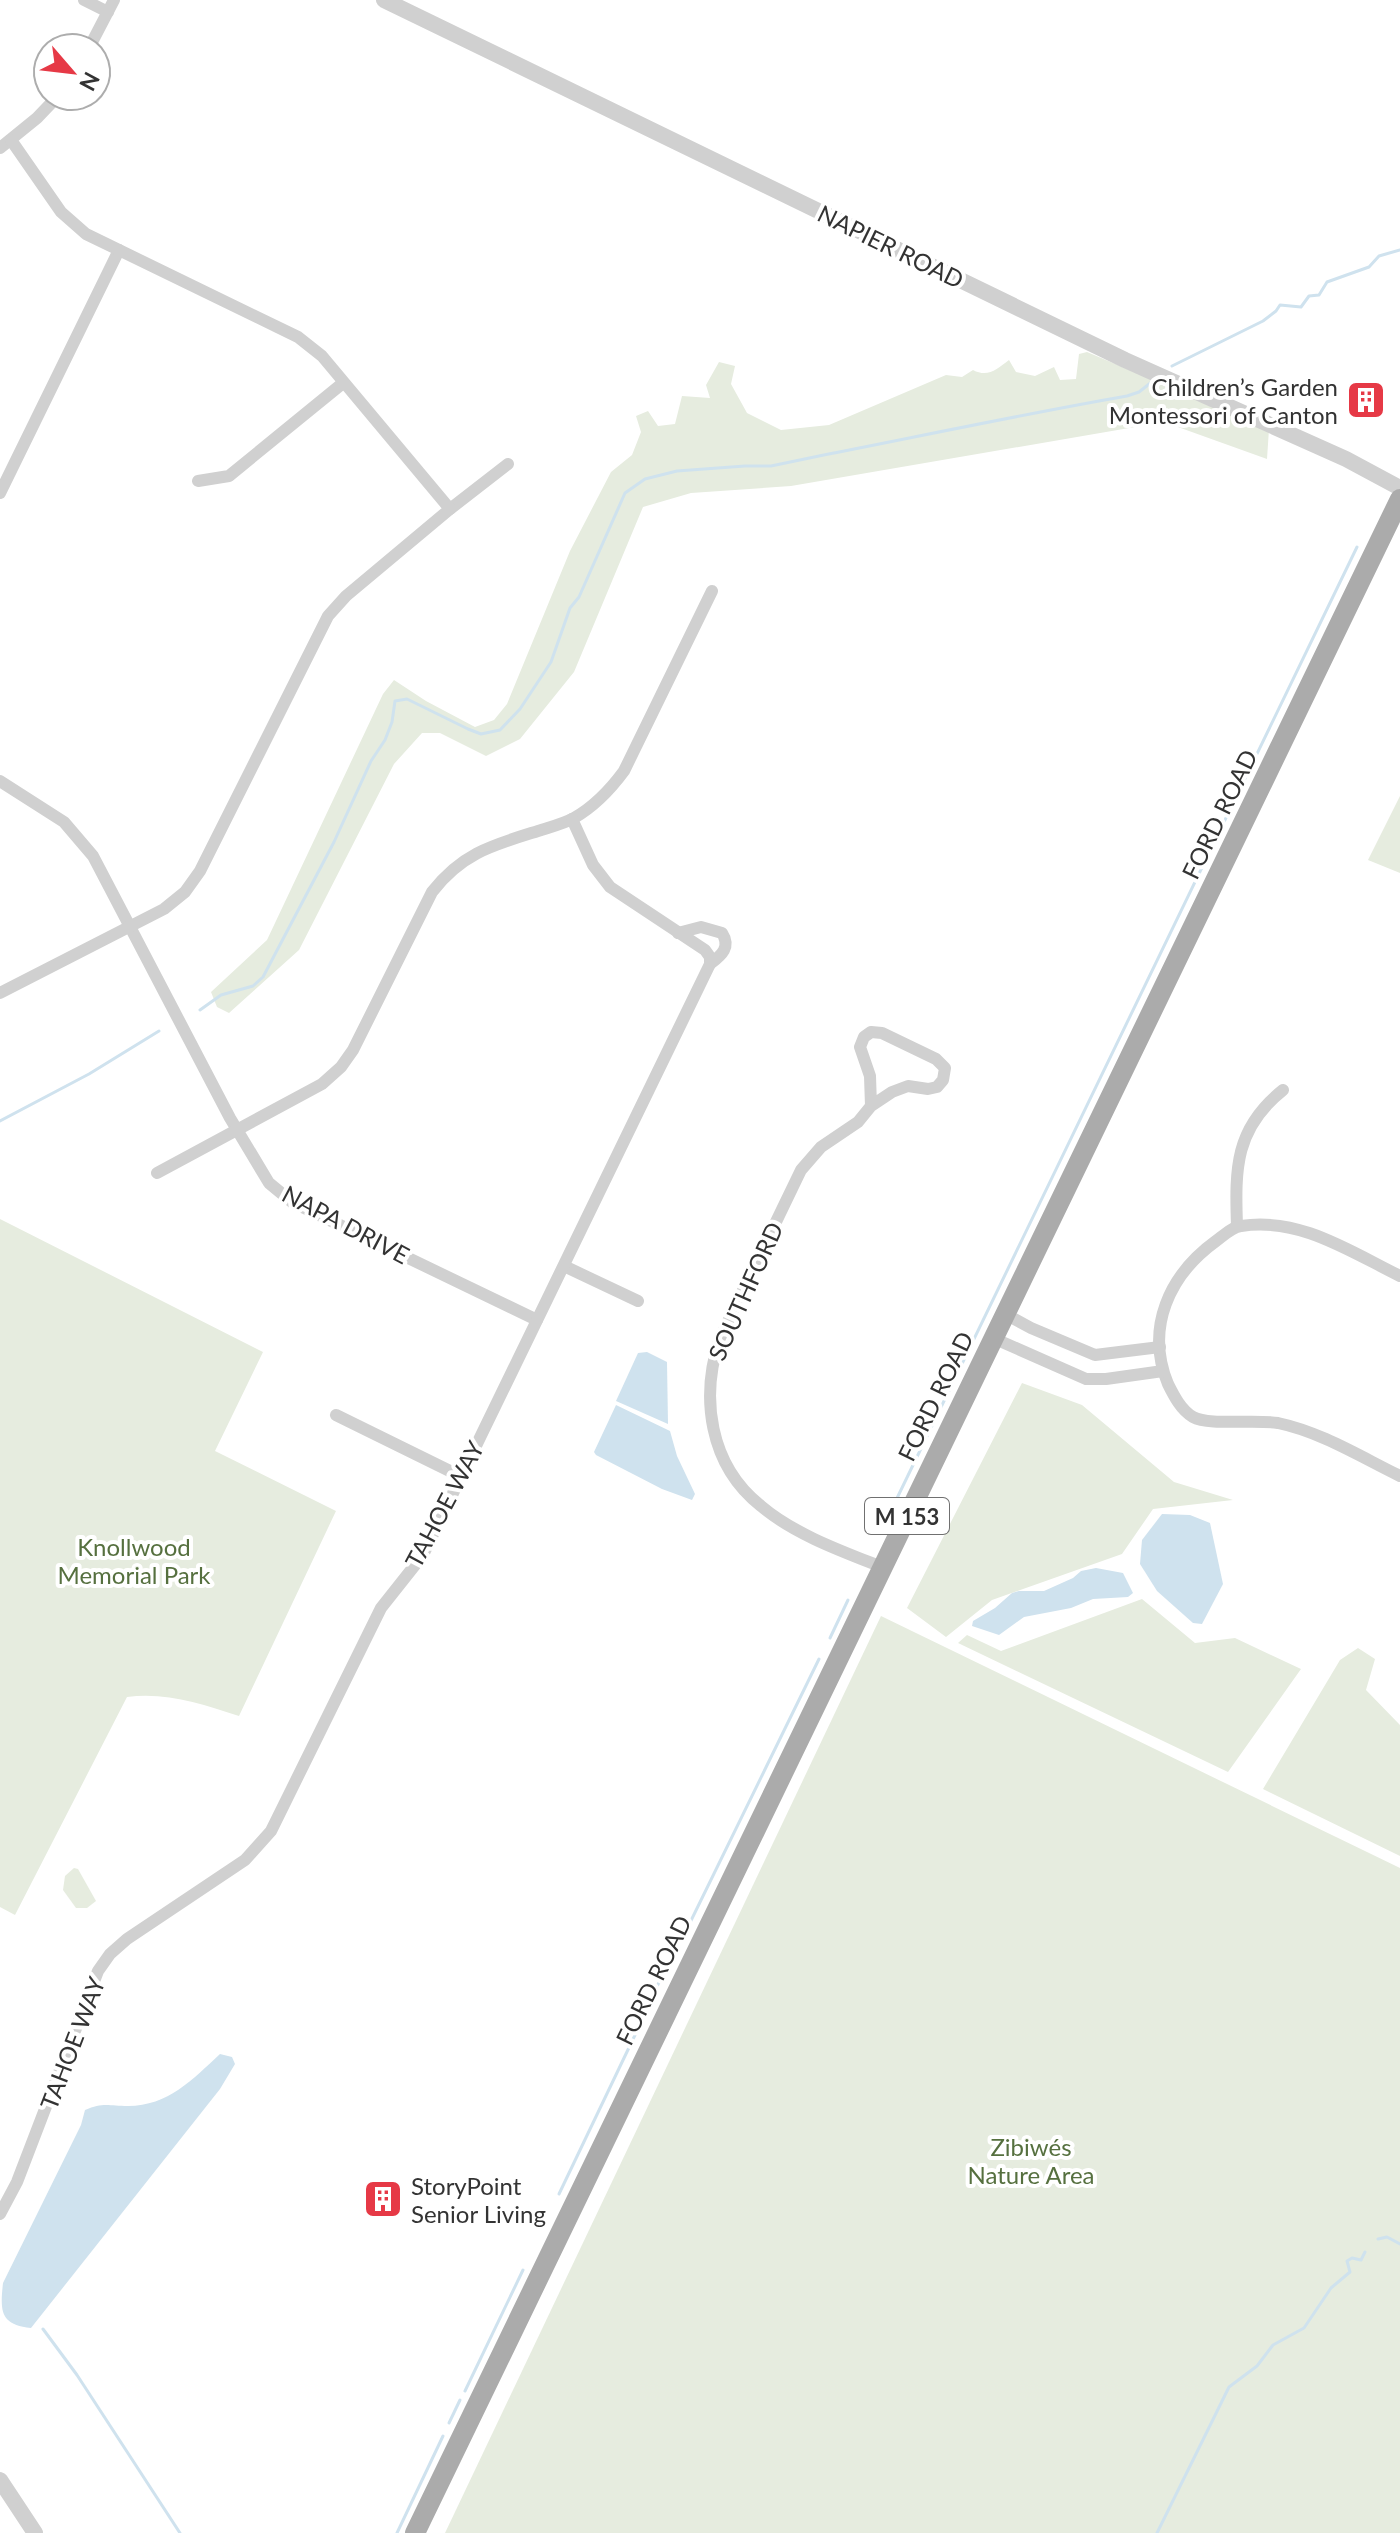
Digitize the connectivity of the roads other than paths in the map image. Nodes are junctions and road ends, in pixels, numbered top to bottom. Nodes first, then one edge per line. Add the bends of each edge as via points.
1 (84, 0) edge
2 (384, 0) edge
3 (111, 6) edge
4 (97, 32) edge
5 (43, 112) edge
6 (5, 144) edge
7 (119, 250) junction
8 (343, 383) junction
9 (508, 464) dead end
10 (198, 481) dead end
11 (1400, 488) edge
12 (0, 493) edge
13 (1400, 499) edge
14 (450, 509) junction
15 (712, 591) dead end
16 (0, 781) edge
17 (572, 819) junction
18 (129, 926) junction
19 (678, 933) junction
20 (710, 964) junction
21 (0, 993) edge
22 (1283, 1090) dead end
23 (871, 1106) junction
24 (237, 1129) junction
25 (157, 1173) dead end
26 (1237, 1226) junction
27 (564, 1266) junction
28 (1400, 1276) edge
29 (638, 1301) dead end
30 (1005, 1314) junction
31 (537, 1320) junction
32 (993, 1338) junction
33 (1160, 1347) junction
34 (1163, 1371) junction
35 (336, 1415) dead end
36 (460, 1476) junction
37 (1400, 1476) edge
38 (882, 1567) junction
39 (0, 2214) edge
40 (0, 2480) edge
41 (35, 2533) edge
42 (415, 2533) edge

1 - 3 street
2 - 11 street, NAPIER ROAD
3 - 4 street
5 - 6 street
6 - 7 street via 71,222
7 - 8 street via 298,337
7 - 12 street
8 - 10 street via 229,476
8 - 14 street
9 - 14 street
13 - 30 main road, FORD ROAD / M 153
14 - 18 street via 333,609 200,871 175,901
15 - 17 street via 624,771 609,791
16 - 18 street, NAPA DRIVE via 73,831 93,856
17 - 19 street via 593,865 610,887
17 - 24 street via 484,848 443,877 341,1067 322,1084
18 - 21 street
18 - 24 street, NAPA DRIVE
19 - 20 street via 705,950
19 - 20 street, TAHOE WAY via 701,927 722,933 726,948
20 - 27 street, TAHOE WAY
22 - 26 street via 1263,1106 1246,1133 1235,1179
23 - 23 street, SOUTHFORD via 899,1088 937,1087 945,1068 936,1059 871,1032 860,1047 870,1076
23 - 38 street, SOUTHFORD via 801,1170 720,1338 709,1400 720,1453 759,1505
24 - 25 street
24 - 31 street, NAPA DRIVE via 269,1183 292,1202
26 - 28 street via 1280,1224 1306,1230
26 - 33 street via 1195,1256 1179,1275 1164,1310
27 - 29 street
27 - 31 street, TAHOE WAY
30 - 32 main road, FORD ROAD / M 153
30 - 33 street via 1095,1355
31 - 36 street, TAHOE WAY
32 - 34 street via 1086,1379
32 - 38 main road, FORD ROAD / M 153
33 - 34 street
34 - 37 street via 1175,1399 1194,1418 1289,1426
35 - 36 street
36 - 39 street, TAHOE WAY via 423,1555 381,1608 264,1841 245,1860 127,1939 98,1971
38 - 42 main road, FORD ROAD / M 153
40 - 41 street

